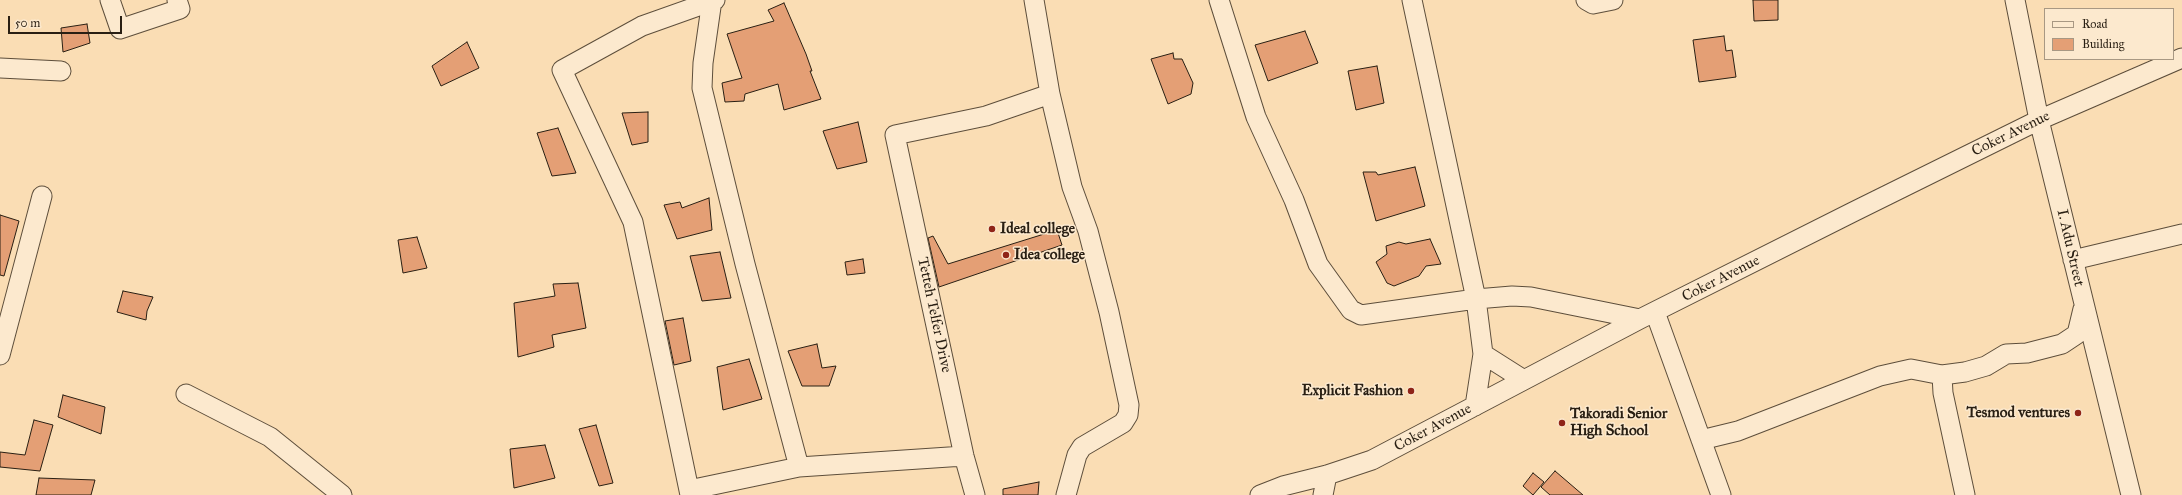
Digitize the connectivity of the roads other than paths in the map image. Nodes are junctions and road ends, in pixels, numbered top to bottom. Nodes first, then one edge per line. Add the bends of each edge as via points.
1 (110, 0) edge
2 (177, 0) edge
3 (713, 0) edge
4 (1034, 0) edge
5 (1219, 0) edge
6 (1412, 0) edge
7 (1586, 0) edge
8 (1613, 0) edge
9 (2015, 0) edge
10 (2182, 58) edge
11 (0, 68) edge
12 (61, 71) dead end
13 (1050, 94) junction
14 (2039, 120) junction
15 (42, 196) dead end
16 (2182, 234) edge
17 (2073, 260) junction
18 (1476, 299) junction
19 (2084, 307) junction
20 (1647, 316) junction
21 (1483, 354) junction
22 (0, 355) edge
23 (1942, 375) junction
24 (1524, 380) junction
25 (186, 394) dead end
26 (1475, 406) junction
27 (1701, 440) junction
28 (964, 456) junction
29 (799, 467) junction
30 (1327, 475) junction
31 (689, 492) edge
32 (342, 495) edge
33 (975, 495) edge
34 (1066, 495) edge
35 (1260, 495) edge
36 (1323, 495) edge
37 (1721, 495) edge
38 (1965, 495) edge
39 (2131, 495) edge

1 - 2 street via 120,28 180,9
3 - 29 street via 703,62 702,88
3 - 31 street via 642,26 562,70 633,222
4 - 13 street
5 - 18 street via 1256,117 1294,200 1318,264 1343,301 1351,310 1361,315
6 - 18 street
7 - 8 street via 1593,4
9 - 14 street, I. Adu Street
10 - 14 street, Coker Avenue
11 - 12 street
13 - 28 street, Tetteh Telfer Drive via 986,116 895,135
13 - 34 street via 1072,187 1088,231 1109,312 1129,405 1128,415 1123,423 1082,447 1077,455
14 - 17 street, I. Adu Street
14 - 20 street, Coker Avenue
15 - 22 street
16 - 17 street
17 - 19 street, I. Adu Street
18 - 20 street via 1532,297
18 - 21 street
19 - 23 street via 2077,334 2062,344 2027,353 2006,354 1986,366
19 - 39 street, I. Adu Street
20 - 24 street, Coker Avenue
20 - 27 street
21 - 24 street
21 - 26 street
23 - 27 street via 1911,369 1880,376 1738,431
23 - 38 street via 1943,393
24 - 26 street, Coker Avenue
25 - 32 street via 270,437
26 - 30 street, Coker Avenue via 1372,460
27 - 37 street
28 - 29 street
28 - 33 street, Tetteh Telfer Drive
29 - 31 street
30 - 35 street, Coker Avenue via 1282,486
30 - 36 street

